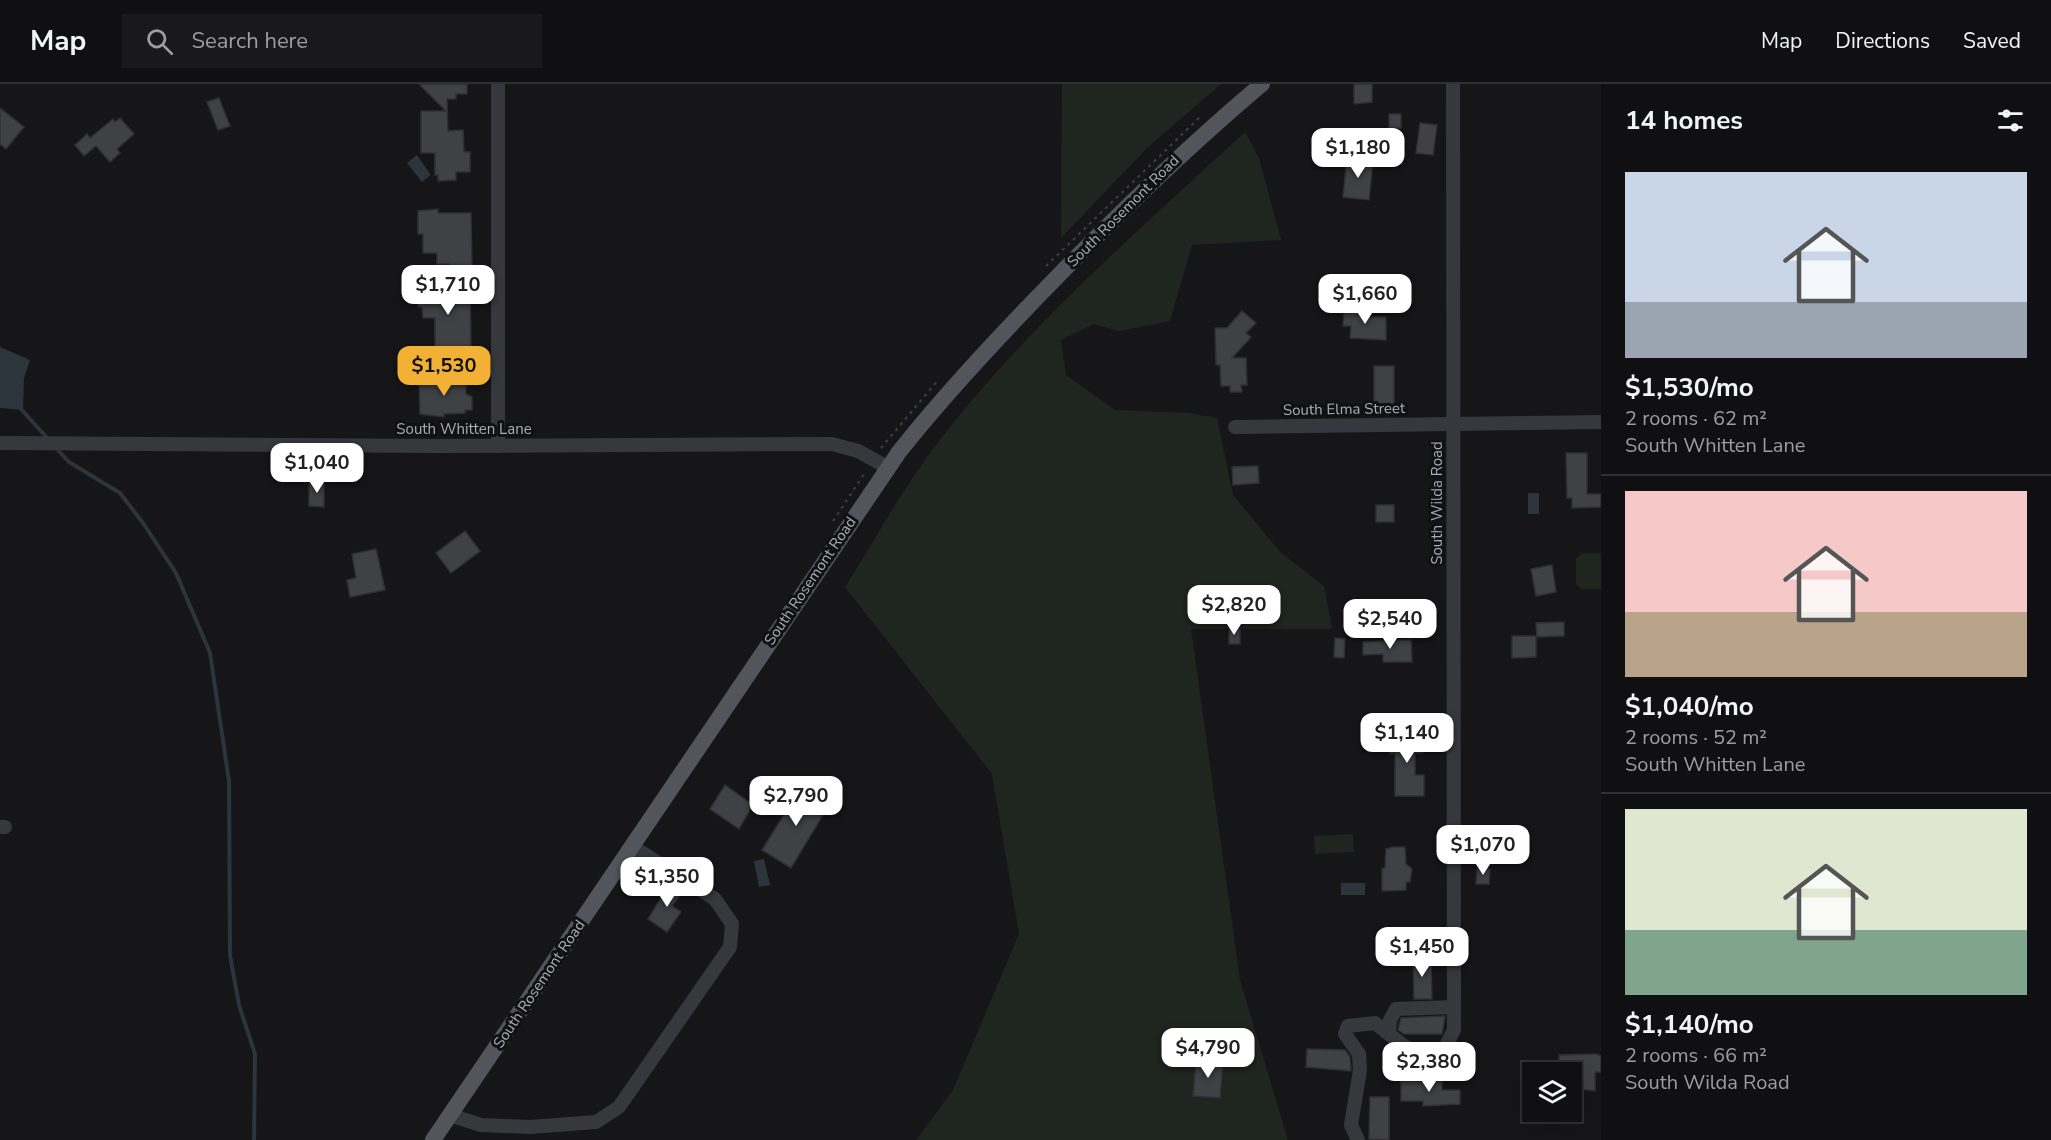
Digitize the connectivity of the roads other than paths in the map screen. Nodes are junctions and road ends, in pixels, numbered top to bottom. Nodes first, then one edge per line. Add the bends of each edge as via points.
1 (498, 84) edge
2 (1262, 84) edge
3 (1453, 84) edge
4 (1601, 422) edge
5 (1453, 423) junction
6 (1235, 427) dead end
7 (0, 443) edge
8 (498, 446) junction
9 (887, 467) junction
10 (633, 847) junction
11 (1454, 1007) junction
12 (1389, 1033) junction
13 (450, 1115) junction
14 (433, 1140) edge
15 (1358, 1140) edge

1 - 8 street
2 - 9 main road, South Rosemont Road via 1114,217 967,372
3 - 5 street, South Wilda Road
4 - 5 street, South Elma Street
5 - 6 street, South Elma Street
5 - 11 street, South Wilda Road
7 - 8 street, South Whitten Lane
8 - 9 street, South Whitten Lane via 832,444 858,451
9 - 10 main road, South Rosemont Road
10 - 13 main road, South Rosemont Road
10 - 13 street via 716,899 732,924 730,946 619,1107 596,1122 530,1127 481,1125
11 - 12 street via 1396,1010
11 - 12 street, South Wilda Road via 1454,1030 1446,1046 1425,1056
12 - 15 street via 1375,1023 1348,1026 1345,1034 1359,1054 1351,1125
13 - 14 main road, South Rosemont Road

